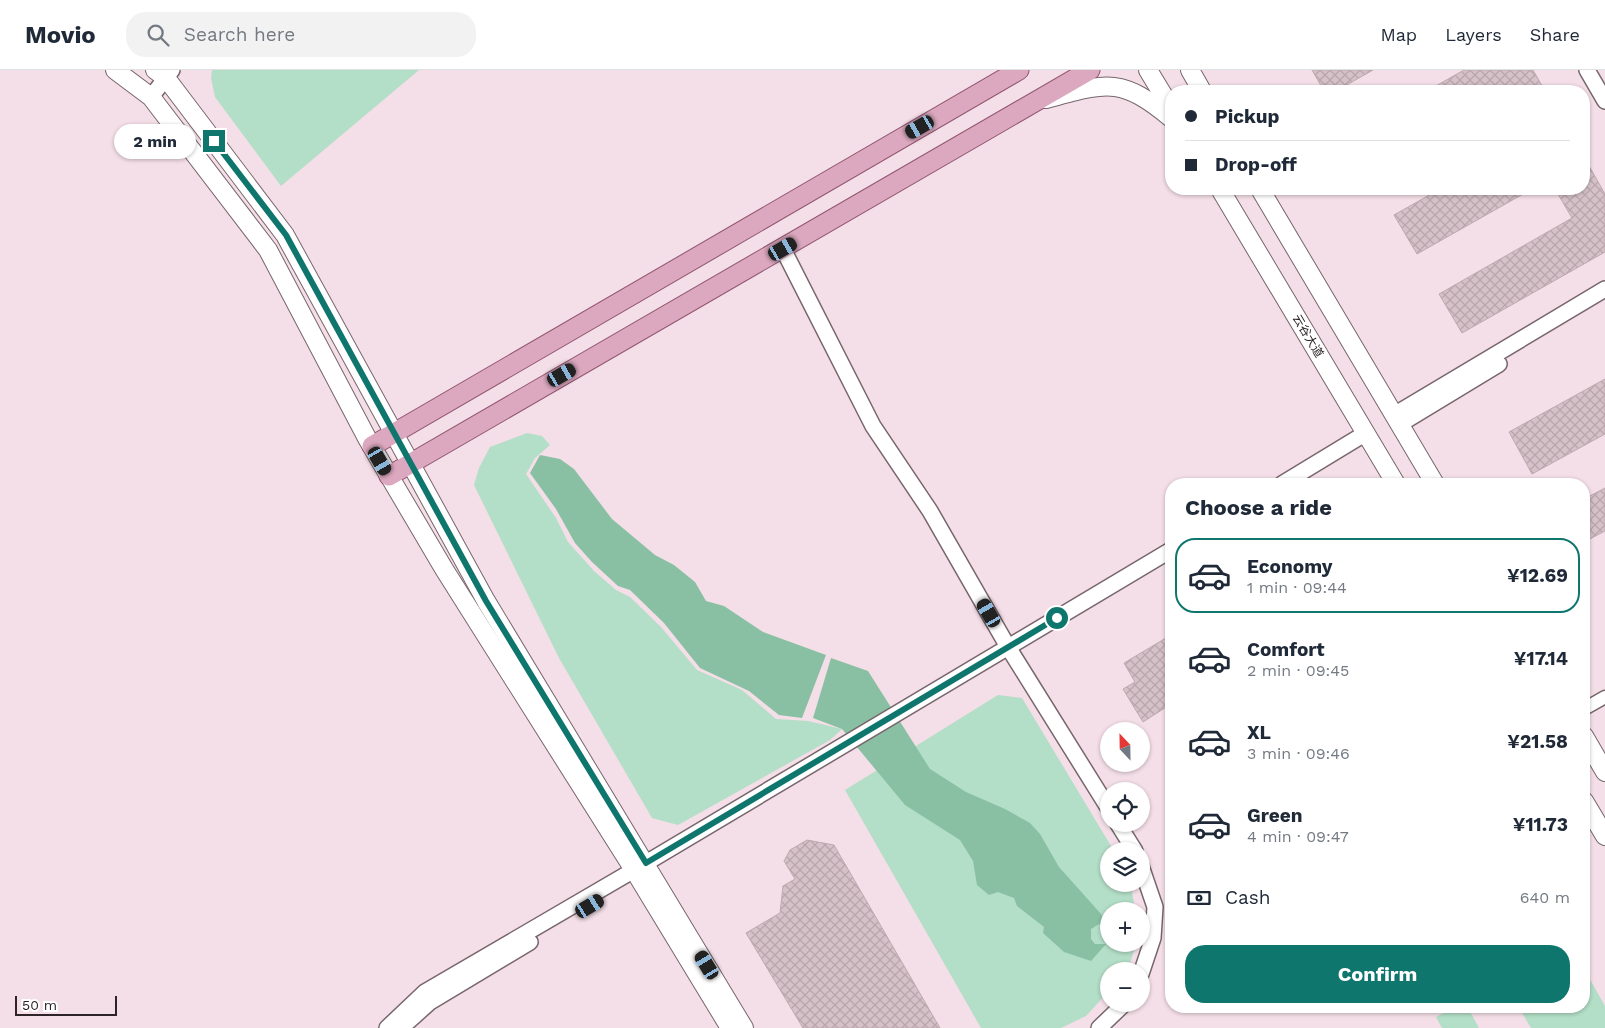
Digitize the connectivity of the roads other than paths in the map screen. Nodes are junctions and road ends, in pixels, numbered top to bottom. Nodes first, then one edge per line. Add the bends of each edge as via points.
1 (115, 70) edge
2 (1090, 70) edge
3 (1148, 70) edge
4 (1190, 70) edge
5 (1205, 70) edge
6 (1587, 70) edge
7 (164, 73) edge
8 (1013, 73) edge
9 (1199, 85) edge
10 (1207, 85) edge
11 (151, 97) junction
12 (1165, 98) edge
13 (1605, 101) edge
14 (1034, 102) junction
15 (1165, 113) edge
16 (1224, 195) edge
17 (1264, 195) edge
18 (783, 249) junction
19 (1605, 289) edge
20 (1605, 299) edge
21 (1397, 419) junction
22 (394, 432) junction
23 (1369, 437) junction
24 (372, 446) junction
25 (410, 462) junction
26 (389, 476) junction
27 (1293, 478) edge
28 (1308, 478) edge
29 (1393, 478) edge
30 (1431, 478) edge
31 (1165, 554) edge
32 (1165, 563) edge
33 (1011, 651) junction
34 (1605, 697) edge
35 (1590, 706) edge
36 (1590, 746) edge
37 (1605, 772) edge
38 (1100, 794) edge
39 (1590, 810) edge
40 (1605, 836) edge
41 (642, 870) junction
42 (1150, 892) edge
43 (1145, 962) edge
44 (1116, 1012) edge
45 (387, 1028) edge
46 (402, 1028) edge
47 (730, 1028) edge
48 (744, 1028) edge
49 (1099, 1028) edge

1 - 11 main road
2 - 14 main road
3 - 12 main road
4 - 9 main road
5 - 10 main road
6 - 13 street
7 - 11 street
7 - 22 main road via 286,235
8 - 22 main road
11 - 24 main road via 268,250
14 - 15 main road via 1114,86 1138,93
14 - 18 main road
16 - 23 main road, 云谷大道
17 - 21 main road
18 - 25 main road
18 - 33 street via 873,426 930,511
19 - 21 street
20 - 21 street
21 - 30 main road
22 - 24 main road
22 - 25 main road
23 - 27 street
23 - 28 street
23 - 29 main road, 云谷大道
24 - 26 main road
25 - 26 main road
25 - 41 main road via 486,601
26 - 41 main road via 444,570
31 - 33 street
32 - 33 street
33 - 38 street
33 - 41 street
34 - 35 street
36 - 37 main road
39 - 40 main road
41 - 45 street via 425,992
41 - 46 street via 430,1002
41 - 47 main road
41 - 48 main road
42 - 43 street via 1155,907 1153,938
44 - 49 street

